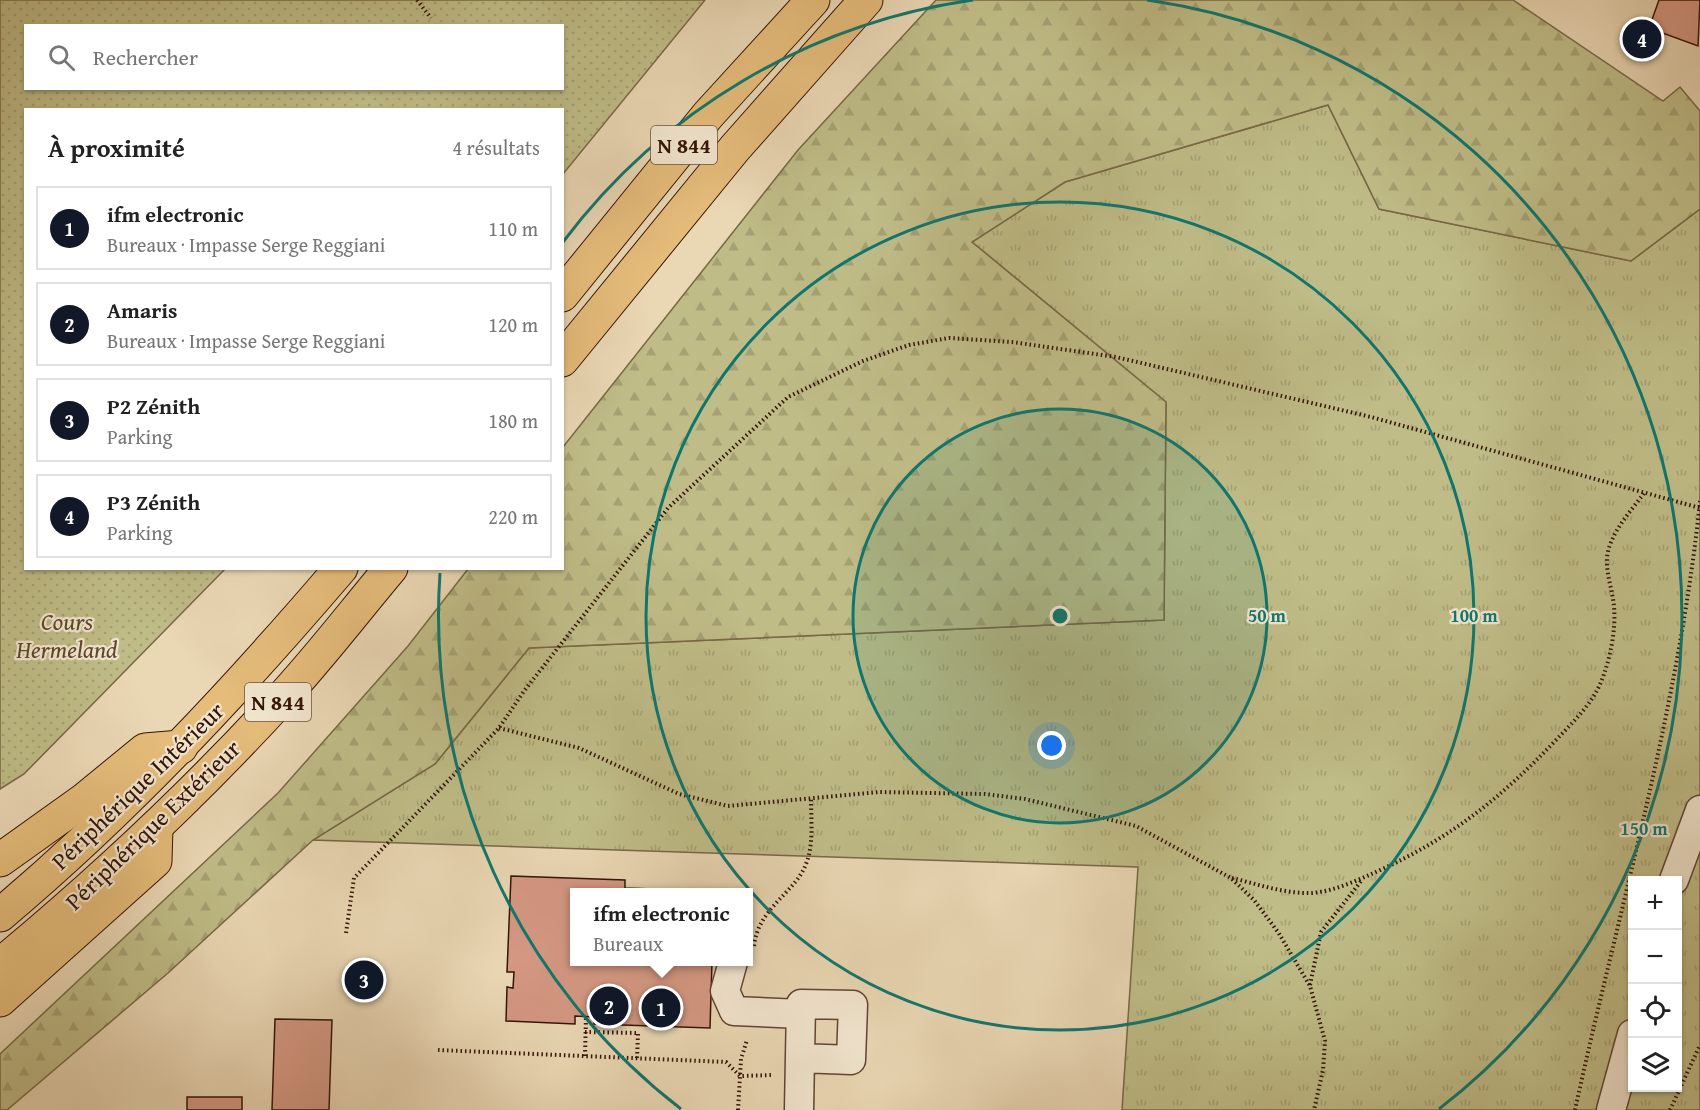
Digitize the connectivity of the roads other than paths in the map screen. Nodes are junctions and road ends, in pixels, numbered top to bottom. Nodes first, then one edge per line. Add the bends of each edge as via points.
1 (813, 0) edge
2 (866, 0) edge
3 (564, 293) edge
4 (564, 358) edge
5 (338, 570) edge
6 (389, 570) edge
7 (180, 747) junction
8 (1700, 810) edge
9 (156, 827) junction
10 (0, 860) edge
11 (1675, 876) edge
12 (0, 915) edge
13 (0, 965) edge
14 (739, 966) edge
15 (0, 1000) edge
16 (801, 1014) junction
17 (1631, 1038) edge
18 (800, 1058) junction
19 (799, 1110) edge
20 (1611, 1110) edge

1 - 3 highway, N 844 via 708,115
2 - 4 highway, N 844 via 735,148
5 - 7 highway, Périphérique Intérieur / N 844
6 - 9 highway, Périphérique Extérieur / N 844 via 281,698
7 - 10 highway via 145,750
7 - 12 highway, Périphérique Intérieur / N 844
8 - 11 street
9 - 13 highway, Périphérique Extérieur / N 844
9 - 15 highway via 155,861
14 - 16 street via 725,991 734,1011
16 - 18 street
16 - 18 street via 801,1004 853,1005 851,1060
17 - 20 street
18 - 19 street

